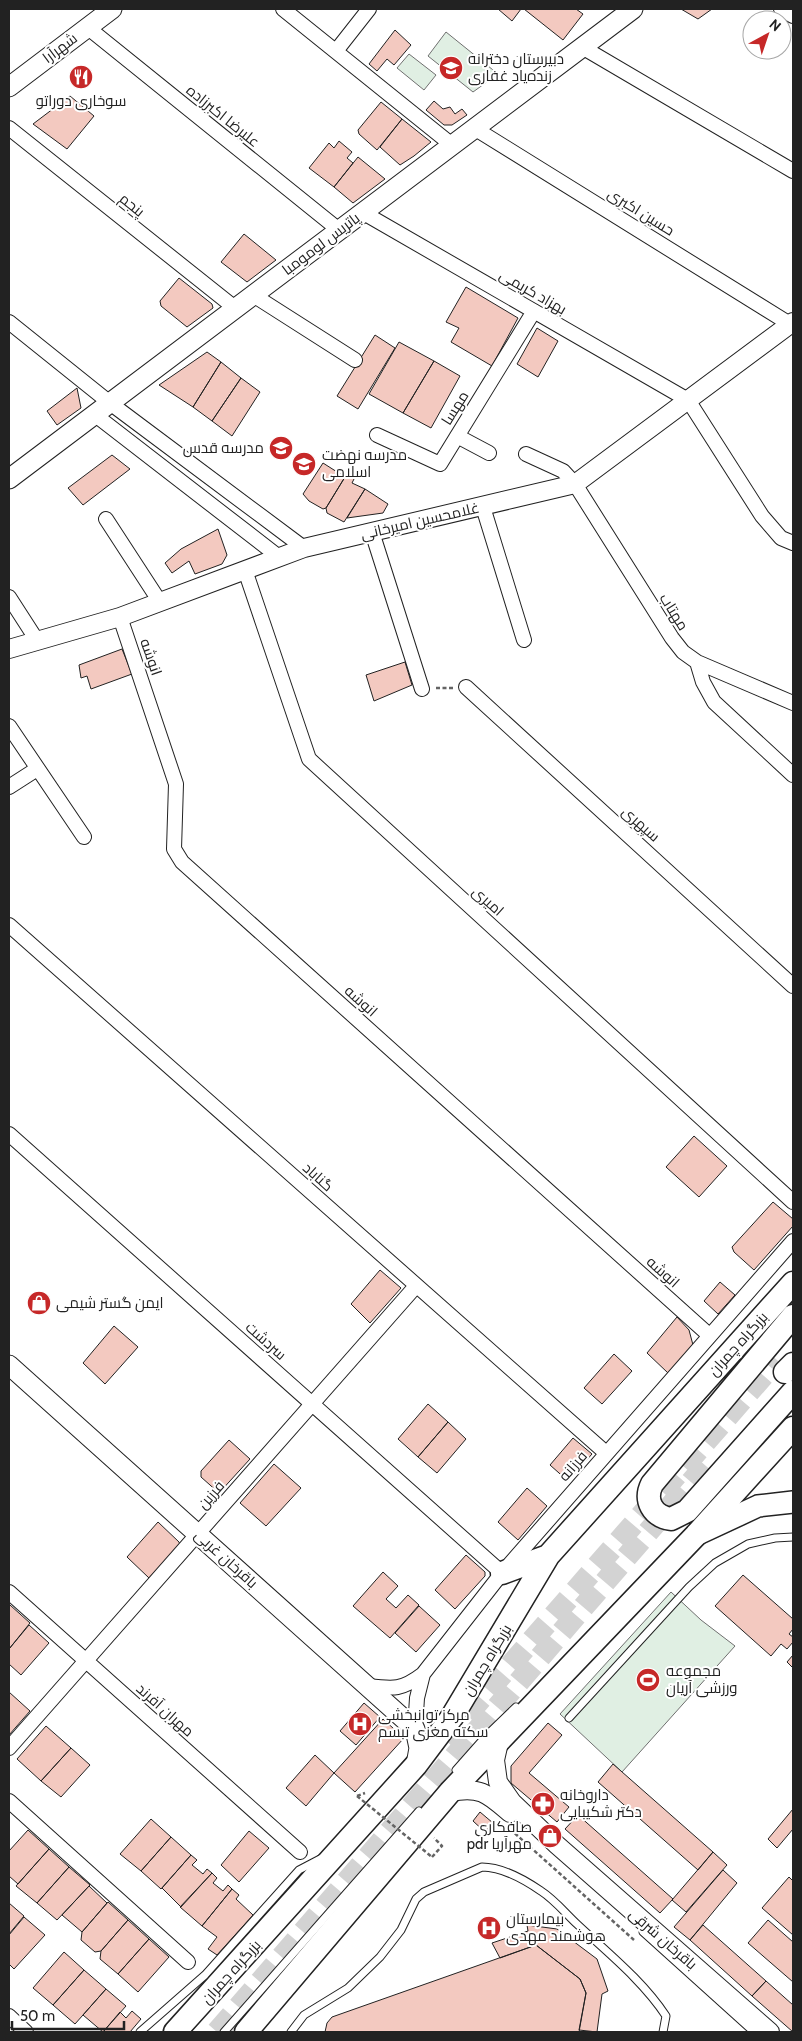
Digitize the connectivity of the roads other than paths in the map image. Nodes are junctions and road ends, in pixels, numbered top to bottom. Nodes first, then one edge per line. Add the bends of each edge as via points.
1 (112, 9) edge
2 (283, 9) edge
3 (369, 9) edge
4 (633, 9) edge
5 (781, 9) edge
6 (793, 16) edge
7 (87, 27) junction
8 (582, 47) junction
9 (336, 51) junction
10 (9, 87) edge
11 (9, 128) edge
12 (474, 128) junction
13 (452, 145) junction
14 (793, 171) edge
15 (362, 212) junction
16 (339, 230) junction
17 (253, 295) junction
18 (235, 308) junction
19 (534, 311) junction
20 (9, 322) edge
21 (793, 324) edge
22 (355, 360) dead end
23 (688, 400) junction
24 (110, 403) junction
25 (94, 414) junction
26 (378, 435) dead end
27 (457, 436) junction
28 (489, 452) dead end
29 (526, 454) dead end
30 (192, 464) junction
31 (206, 475) junction
32 (10, 476) edge
33 (180, 481) junction
34 (575, 484) junction
35 (194, 491) junction
36 (483, 507) junction
37 (106, 519) dead end
38 (372, 532) junction
39 (793, 543) edge
40 (304, 548) junction
41 (279, 557) junction
42 (245, 570) junction
43 (9, 597) edge
44 (160, 602) junction
45 (120, 618) junction
46 (524, 640) dead end
47 (38, 642) junction
48 (9, 649) edge
49 (698, 662) junction
50 (466, 687) road end
51 (422, 689) road end
52 (793, 704) edge
53 (9, 726) edge
54 (37, 769) junction
55 (793, 775) edge
56 (9, 787) edge
57 (84, 837) dead end
58 (9, 925) edge
59 (793, 986) edge
60 (9, 1134) edge
61 (793, 1202) edge
62 (793, 1241) edge
63 (793, 1283) edge
64 (416, 1286) junction
65 (793, 1316) edge
66 (709, 1336) junction
67 (793, 1340) edge
68 (9, 1365) edge
69 (787, 1372) edge
70 (312, 1404) junction
71 (790, 1426) edge
72 (606, 1453) junction
73 (793, 1502) edge
74 (198, 1534) junction
75 (696, 1535) junction
76 (793, 1537) edge
77 (548, 1556) junction
78 (502, 1573) junction
79 (9, 1592) edge
80 (86, 1661) junction
81 (423, 1674) junction
82 (546, 1680) dead end
83 (368, 1686) junction
84 (525, 1699) dead end
85 (569, 1718) dead end
86 (415, 1729) junction
87 (499, 1742) junction
88 (9, 1748) edge
89 (416, 1765) junction
90 (449, 1786) junction
91 (9, 1801) edge
92 (427, 1802) dead end
93 (551, 1844) junction
94 (341, 1849) junction
95 (300, 1852) dead end
96 (188, 1962) dead end
97 (9, 2016) edge
98 (182, 2028) edge
99 (26, 2032) edge
100 (140, 2032) edge
101 (224, 2032) edge
102 (246, 2032) edge
103 (291, 2032) edge
104 (663, 2032) edge
105 (754, 2032) edge
106 (770, 2032) edge

1 - 7 main road, شهرآرا
2 - 9 street
3 - 9 street
4 - 8 main road, پاتریس لومومبا
5 - 6 street
7 - 10 main road, شهرآرا
7 - 16 street, علیرضا اکبرزاده
8 - 12 main road, پاتریس لومومبا
8 - 14 street
9 - 13 street
11 - 18 street, پنجم
12 - 13 main road, پاتریس لومومبا
12 - 21 street, حسین اکبری
13 - 15 main road, پاتریس لومومبا
15 - 16 main road, پاتریس لومومبا
15 - 19 street, بهزاد کریمی
16 - 17 main road, پاتریس لومومبا
17 - 18 main road, پاتریس لومومبا
17 - 22 street
18 - 24 main road, پاتریس لومومبا
19 - 23 street, بهزاد کریمی
19 - 27 street, مهسا
20 - 24 street
21 - 23 street, غلامحسین امیرخانی
23 - 34 street, غلامحسین امیرخانی
23 - 39 street via 762,516 781,538
24 - 25 main road, پاتریس لومومبا
24 - 30 street
25 - 32 main road, پاتریس لومومبا
25 - 33 street
26 - 27 street, مهسا via 440,464
27 - 28 street
29 - 34 street, مهتاب via 563,471
30 - 31 street
30 - 33 street
31 - 35 street
31 - 40 street
33 - 35 street
34 - 36 street, غلامحسین امیرخانی
34 - 49 street, مهتاب via 676,646
35 - 41 street
36 - 38 street, غلامحسین امیرخانی
36 - 46 street
37 - 44 street
38 - 40 street, غلامحسین امیرخانی
38 - 51 street
40 - 41 street, غلامحسین امیرخانی
41 - 42 street, غلامحسین امیرخانی
42 - 44 street, غلامحسین امیرخانی
42 - 61 street, امیری via 309,759
43 - 47 street
44 - 45 street, غلامحسین امیرخانی
45 - 47 street, غلامحسین امیرخانی
45 - 66 street, انوشه via 176,784 174,848 182,862
47 - 48 street, غلامحسین امیرخانی
49 - 52 street, مهتاب
49 - 55 street via 703,682 714,702
50 - 59 street, سپهری
53 - 54 street
54 - 56 street
54 - 57 street
58 - 64 street, گناباد
60 - 70 street, سردشت
62 - 66 street, فرزانه
63 - 77 highway, بزرگراه چمران
64 - 70 street, فرزین
64 - 72 street, گناباد
65 - 69 highway via 652,1484 649,1501 654,1512 671,1519 682,1515
66 - 72 street, فرزانه
67 - 69 highway
68 - 74 main road, باقرخان غربی
70 - 74 street, فرزین
70 - 78 street, سردشت
71 - 75 highway
71 - 82 lane
72 - 78 street, فرزانه
73 - 75 main road via 758,1506
74 - 80 street, فرزین
74 - 83 main road, باقرخان غربی
75 - 87 highway
76 - 85 lane via 748,1544 715,1563
77 - 78 highway
77 - 89 highway, بزرگراه چمران via 452,1717
78 - 81 street, فرزانه
79 - 80 street, مهران آفرند
80 - 88 street, فرزین
80 - 95 street, مهران آفرند
81 - 83 street, فرزانه via 397,1688
81 - 86 street
83 - 86 main road, باقرخان غربی
84 - 90 lane via 486,1736
86 - 89 main road
87 - 90 highway
87 - 93 street via 496,1766 502,1791
89 - 94 highway, بزرگراه چمران
90 - 93 street via 484,1792
90 - 102 highway
91 - 96 street
92 - 101 lane
93 - 105 lane
93 - 106 street, باقرخان شرقی
94 - 98 highway, بزرگراه چمران
94 - 100 lane via 299,1870 205,1975
97 - 99 street
103 - 104 lane via 304,2015 348,1988 380,1957 401,1930 416,1899 424,1892 482,1867 490,1867 542,1892 619,1963 658,2003 666,2016

